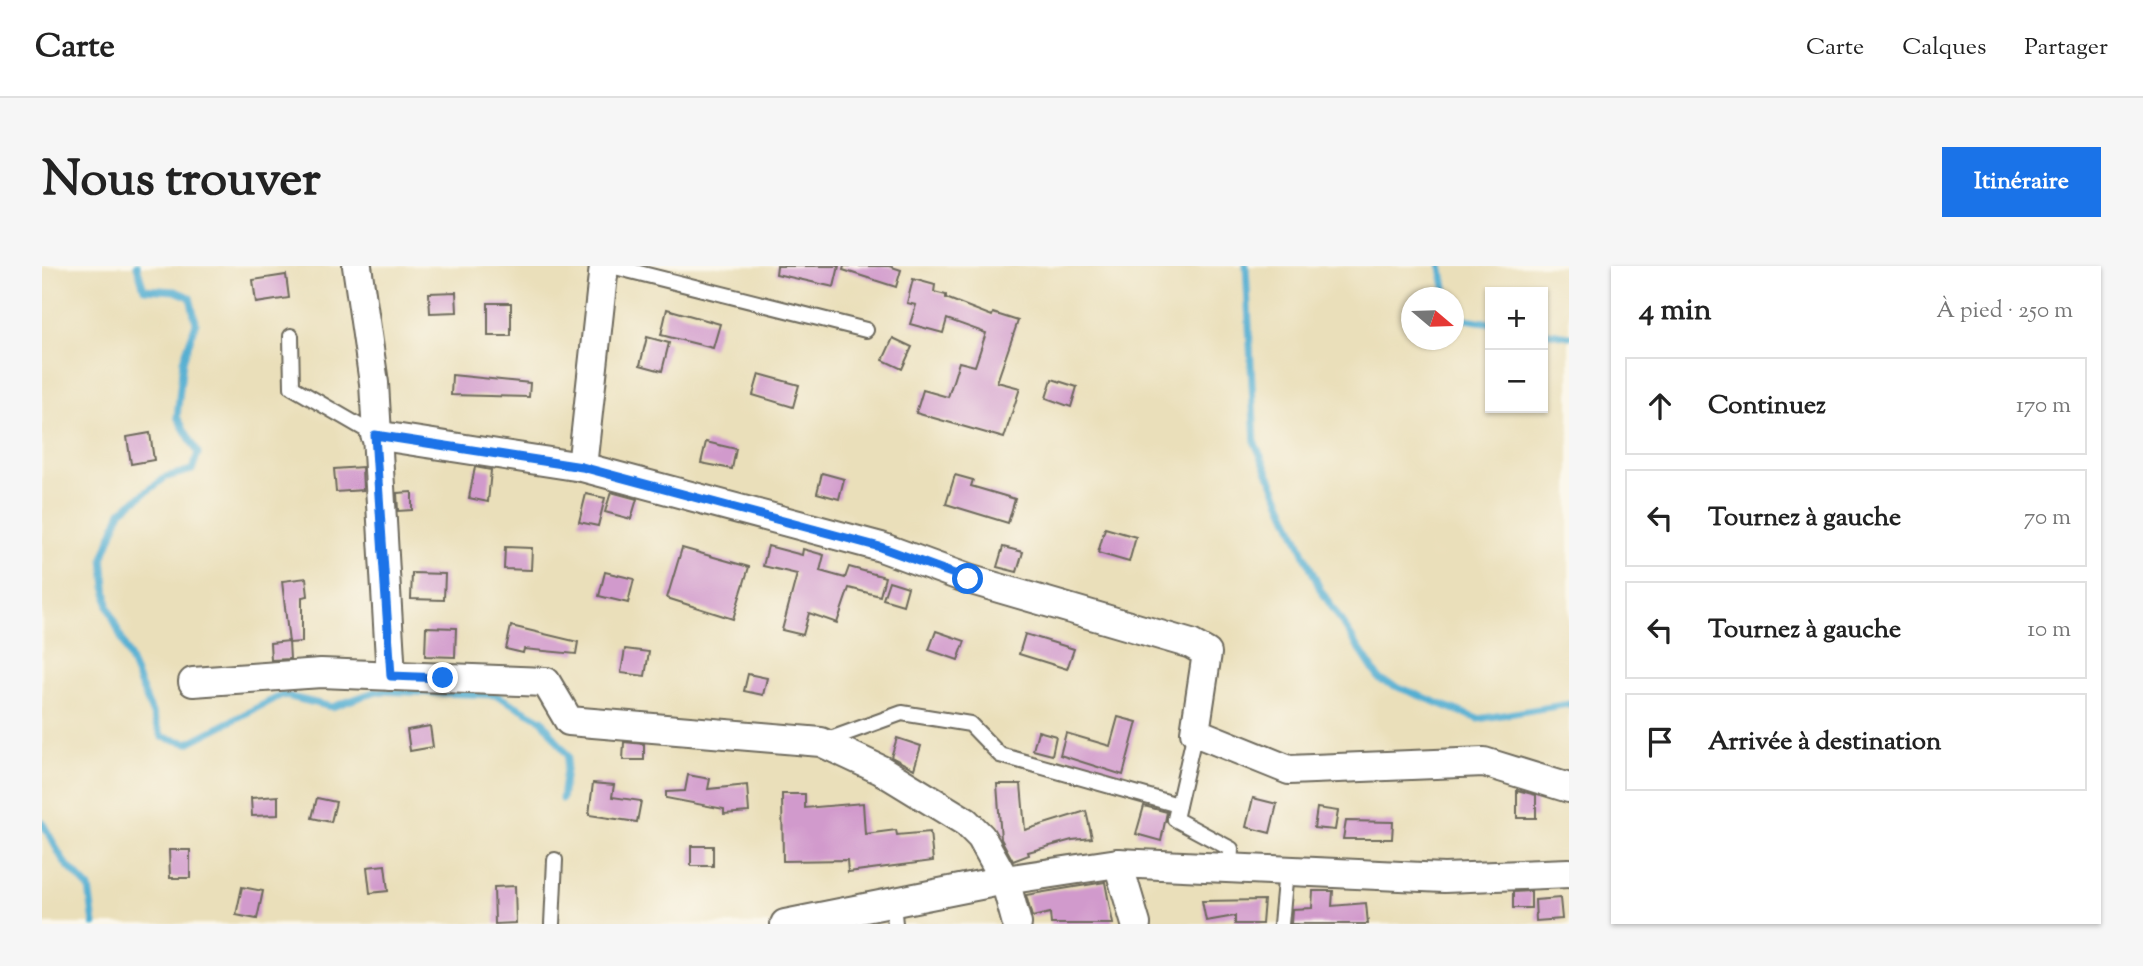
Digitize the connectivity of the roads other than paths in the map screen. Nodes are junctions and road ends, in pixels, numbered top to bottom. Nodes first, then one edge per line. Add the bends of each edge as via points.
1 (357, 266) edge
2 (604, 266) edge
3 (611, 266) edge
4 (866, 330) dead end
5 (290, 336) dead end
6 (375, 435) junction
7 (582, 467) junction
8 (391, 676) junction
9 (193, 682) dead end
10 (1195, 732) junction
11 (821, 742) junction
12 (1569, 788) edge
13 (1178, 805) junction
14 (555, 860) dead end
15 (1118, 863) junction
16 (1230, 869) junction
17 (1286, 871) junction
18 (1569, 873) edge
19 (1005, 880) junction
20 (894, 913) edge
21 (552, 924) edge
22 (785, 924) edge
23 (1017, 924) edge
24 (1136, 924) edge
25 (1281, 924) edge

1 - 6 street via 374,383
2 - 7 street
3 - 4 lane
5 - 6 lane via 292,387
6 - 7 street
6 - 8 street
7 - 10 street via 880,547 968,579 1191,644 1207,653
8 - 9 street via 321,673
8 - 11 street via 546,682 569,721
10 - 12 street via 1289,769 1484,762
10 - 13 lane
11 - 13 lane via 902,712 970,724 1000,755
11 - 19 street via 881,770 966,822 981,837
13 - 16 lane via 1175,819 1231,849
14 - 21 lane
15 - 16 street
15 - 19 street
15 - 24 street
16 - 17 street
17 - 18 street via 1444,878
17 - 25 lane
19 - 20 street
19 - 23 street
20 - 22 street

